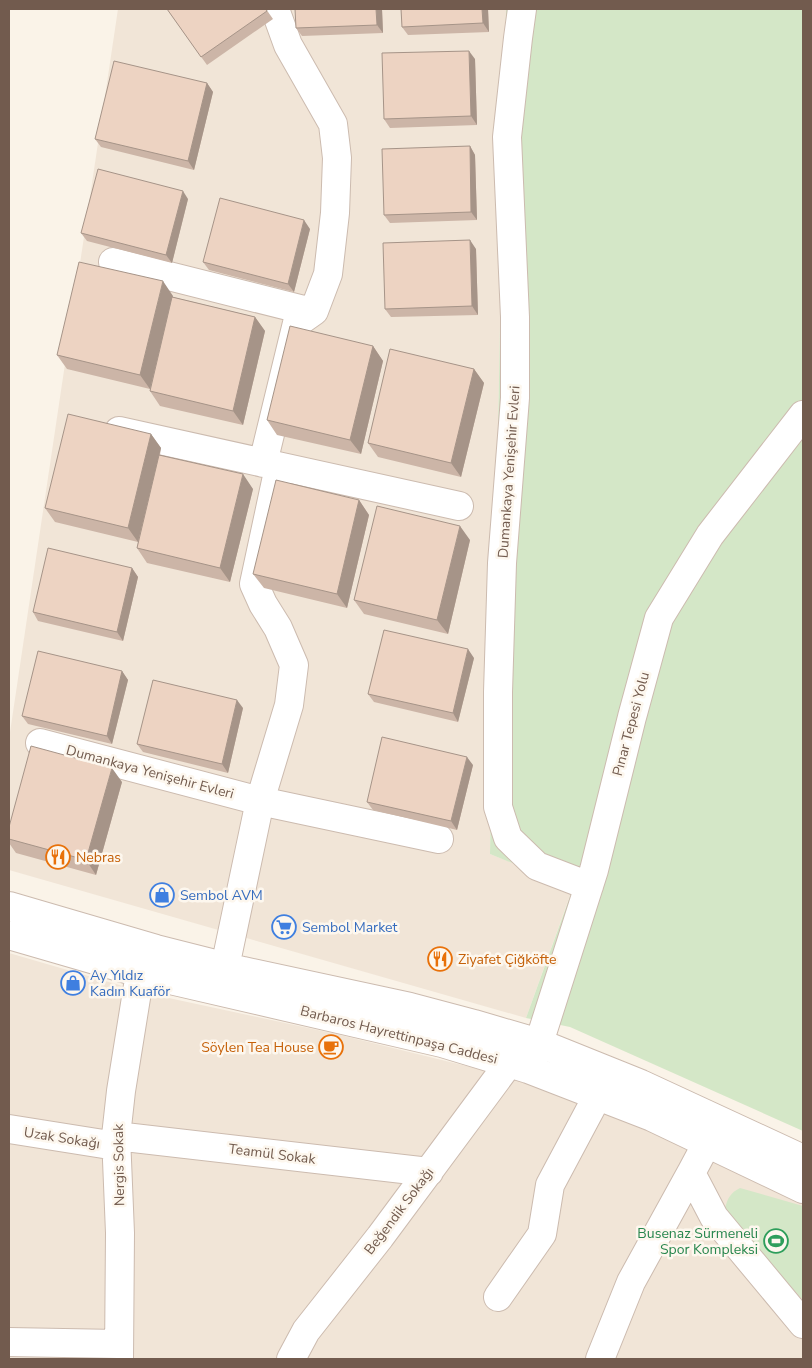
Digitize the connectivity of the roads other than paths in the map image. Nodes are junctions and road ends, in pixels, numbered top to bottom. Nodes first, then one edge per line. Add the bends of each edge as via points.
1 (275, 9) edge
2 (522, 9) edge
3 (113, 262) dead end
4 (314, 311) junction
5 (803, 415) edge
6 (93, 426) edge
7 (271, 465) junction
8 (459, 506) dead end
9 (40, 743) dead end
10 (260, 801) junction
11 (439, 839) dead end
12 (589, 886) junction
13 (9, 906) edge
14 (9, 935) edge
15 (224, 967) junction
16 (140, 973) junction
17 (539, 1043) junction
18 (518, 1066) junction
19 (598, 1095) junction
20 (9, 1129) edge
21 (116, 1141) junction
22 (707, 1143) junction
23 (803, 1160) edge
24 (429, 1172) junction
25 (690, 1173) junction
26 (803, 1189) edge
27 (498, 1297) dead end
28 (803, 1324) edge
29 (9, 1342) edge
30 (119, 1352) edge
31 (291, 1359) edge
32 (600, 1359) edge

1 - 4 street via 288,45 333,124 337,158 335,213 328,274
2 - 12 street, Dumankaya Yenişehir Evleri via 507,137 515,398 502,563 498,807 508,838 536,866
3 - 4 street
4 - 7 street via 297,323
5 - 12 street, Pınar Tepesi Yolu via 710,535 659,618
6 - 7 street
7 - 8 street
7 - 10 street via 254,584 294,665 289,705
9 - 10 street, Dumankaya Yenişehir Evleri
10 - 11 street, Dumankaya Yenişehir Evleri
10 - 15 street
12 - 17 street, Pınar Tepesi Yolu
13 - 15 street, Barbaros Hayrettinpaşa Caddesi
14 - 16 street, Barbaros Hayrettinpaşa Caddesi
15 - 17 street, Barbaros Hayrettinpaşa Caddesi via 410,1007
16 - 18 street, Barbaros Hayrettinpaşa Caddesi via 442,1043
16 - 21 street, Nergis Sokak
17 - 18 street, Pınar Tepesi Yolu
17 - 23 street, Barbaros Hayrettinpaşa Caddesi via 641,1084
18 - 19 street, Barbaros Hayrettinpaşa Caddesi
18 - 24 street, Beğendik Sokağı
19 - 22 street, Barbaros Hayrettinpaşa Caddesi
19 - 27 street via 550,1185 542,1234
20 - 21 street, Uzak Sokağı
21 - 24 street, Teamül Sokak
21 - 30 street, Nergis Sokak via 120,1233
22 - 25 street
22 - 26 street, Barbaros Hayrettinpaşa Caddesi
24 - 31 street, Beğendik Sokağı via 306,1331
25 - 28 street via 714,1218
25 - 32 street via 631,1282
29 - 30 street

